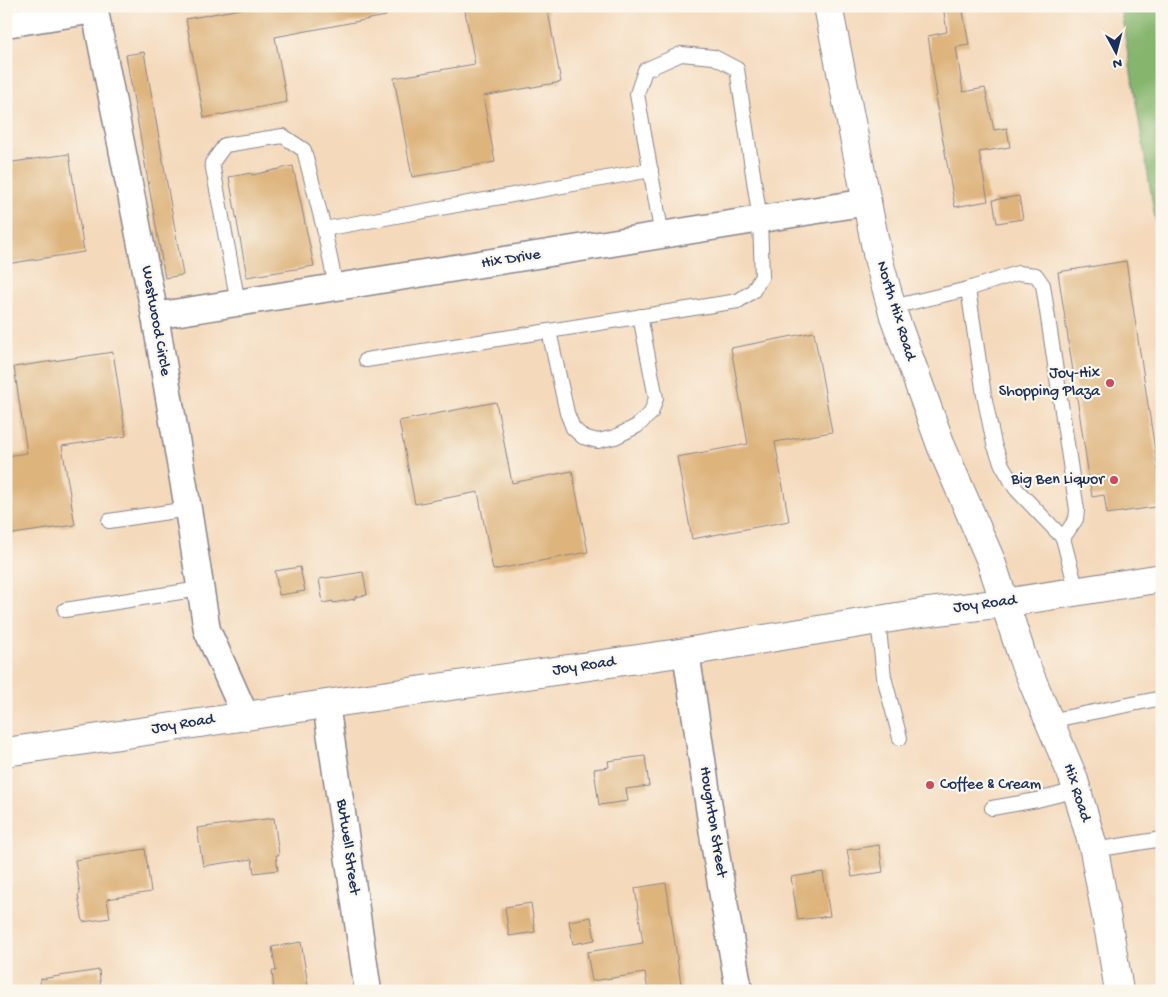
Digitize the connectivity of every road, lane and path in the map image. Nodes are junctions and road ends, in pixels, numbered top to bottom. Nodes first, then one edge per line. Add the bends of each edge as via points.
1 (828, 6) edge
2 (95, 8) edge
3 (6, 24) edge
4 (651, 170) junction
5 (868, 202) junction
6 (760, 220) junction
7 (324, 229) junction
8 (662, 236) junction
9 (336, 288) junction
10 (968, 289) junction
11 (238, 303) junction
12 (892, 307) junction
13 (155, 316) junction
14 (640, 316) junction
15 (549, 331) junction
16 (366, 360) dead end
17 (188, 509) junction
18 (109, 521) dead end
19 (1063, 538) junction
20 (1162, 578) edge
21 (200, 589) junction
22 (1077, 592) junction
23 (1004, 603) junction
24 (65, 610) dead end
25 (878, 620) junction
26 (686, 652) junction
27 (1162, 698) edge
28 (326, 704) junction
29 (246, 716) junction
30 (1049, 721) junction
31 (900, 738) dead end
32 (6, 752) edge
33 (1077, 790) junction
34 (992, 808) dead end
35 (1162, 840) edge
36 (1094, 850) junction
37 (368, 991) edge
38 (739, 991) edge
39 (1119, 991) edge

1 - 5 street, North Hix Road
2 - 3 street, Westwood Circle
2 - 13 street, Westwood Circle
4 - 6 lane via 637,94 645,70 681,54 714,57 737,70
4 - 7 lane
4 - 8 lane
5 - 6 street, Hix Drive
5 - 12 street, North Hix Road via 878,258
6 - 8 street, Hix Drive
6 - 14 lane via 762,276 753,291 738,301
7 - 9 lane
7 - 11 lane via 304,150 283,136 225,145 212,163
8 - 9 street, Hix Drive
9 - 11 street, Hix Drive
10 - 12 lane
10 - 19 lane via 984,395 994,444 1002,465 1016,489
10 - 19 lane via 1018,273 1036,275 1043,285 1076,510 1076,519
11 - 13 street, Hix Drive
12 - 23 street, North Hix Road via 942,448 991,561
13 - 17 street, Westwood Circle
14 - 15 lane
14 - 15 lane via 656,398 651,413 637,426 598,441 583,437 573,428
15 - 16 lane
17 - 18 lane
17 - 21 street, Westwood Circle
19 - 22 lane
20 - 22 street, Joy Road
21 - 24 lane
21 - 29 street, Westwood Circle via 206,630
22 - 23 street, Joy Road
23 - 25 street, Joy Road
23 - 30 street, Hix Road
25 - 26 street, Joy Road
25 - 31 lane via 884,677
26 - 28 street, Joy Road
26 - 38 street, Houghton Street
27 - 30 lane
28 - 29 street, Joy Road
28 - 37 street, Butwell Street
29 - 32 street, Joy Road
30 - 33 street, Hix Road
33 - 34 lane
33 - 36 street, Hix Road
35 - 36 lane
36 - 39 street, Hix Road

